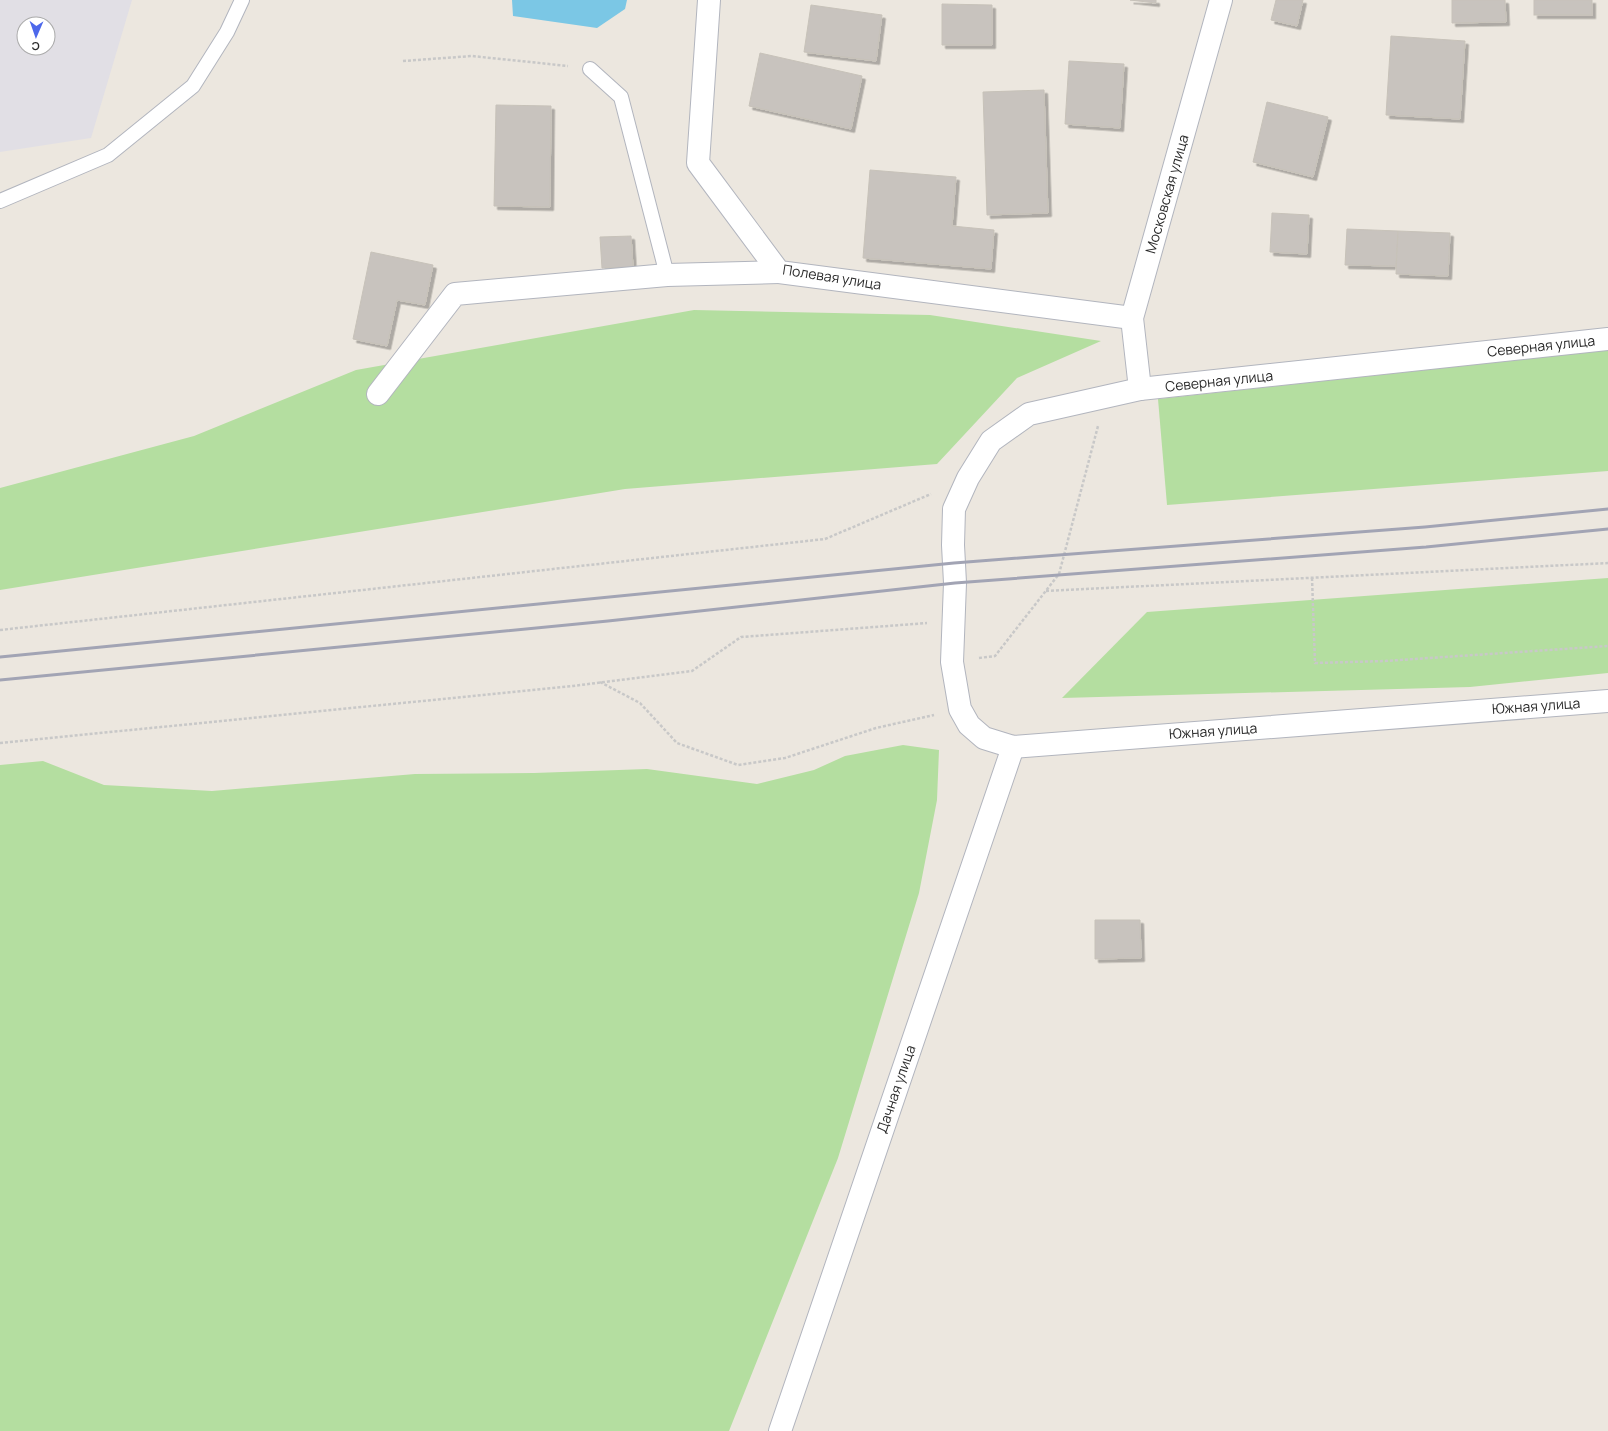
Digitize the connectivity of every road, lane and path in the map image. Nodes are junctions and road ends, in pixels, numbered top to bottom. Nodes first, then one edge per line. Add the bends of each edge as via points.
1 (242, 0) edge
2 (709, 0) edge
3 (1221, 0) edge
4 (404, 61) dead end
5 (590, 69) joint
6 (0, 201) edge
7 (779, 272) junction
8 (667, 275) junction
9 (1132, 318) junction
10 (1608, 338) edge
11 (1140, 389) junction
12 (378, 394) dead end
13 (1105, 397) junction
14 (968, 478) junction
15 (1608, 563) edge
16 (1312, 578) junction
17 (955, 583) joint
18 (1046, 591) junction
19 (954, 622) junction
20 (0, 630) edge
21 (1608, 646) edge
22 (952, 662) junction
23 (600, 682) junction
24 (1608, 701) edge
25 (960, 709) junction
26 (0, 743) edge
27 (1012, 747) junction
28 (780, 1431) edge

1 - 6 lane via 227,32 193,86 108,155
2 - 7 street, Полевая улица via 698,163
3 - 9 street, Московская улица
4 - 5 path via 472,56
5 - 8 lane via 621,97
7 - 8 street
7 - 9 street, Полевая улица
8 - 12 street via 455,294
9 - 11 street, Московская улица
10 - 11 street, Северная улица
11 - 13 street, Северная улица
13 - 14 street, Северная улица via 1029,414 990,440
13 - 18 path via 1066,555 1059,574
14 - 17 street, Северная улица via 954,509
14 - 20 path via 825,539
15 - 16 path
16 - 18 path
16 - 21 path via 1315,663 1385,661
17 - 19 street, Южная улица
18 - 22 path via 995,656
19 - 22 street, Южная улица
19 - 23 path via 741,637 692,671
22 - 25 street, Южная улица
23 - 25 path via 640,703 677,743 738,765 785,758 876,728
23 - 26 path
24 - 27 street, Южная улица
25 - 27 street, Южная улица via 969,725 984,738
27 - 28 street, Дачная улица

